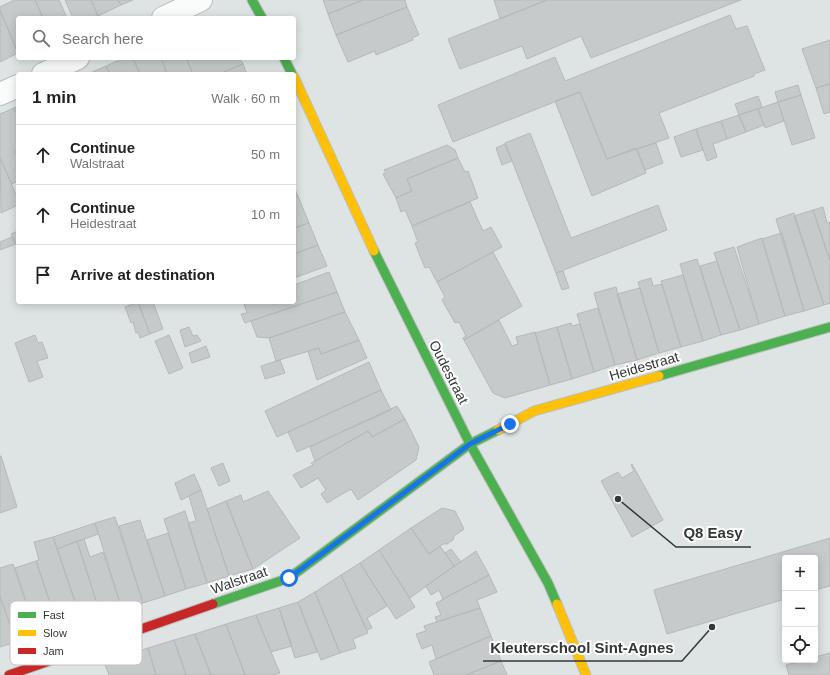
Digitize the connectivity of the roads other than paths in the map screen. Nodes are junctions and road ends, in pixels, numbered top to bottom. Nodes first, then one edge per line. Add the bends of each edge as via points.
1 (201, 0) edge
2 (252, 0) edge
3 (167, 16) edge
4 (261, 16) edge
5 (74, 60) edge
6 (285, 60) edge
7 (47, 72) edge
8 (291, 72) edge
9 (296, 81) edge
10 (16, 87) edge
11 (0, 94) edge
12 (830, 327) edge
13 (470, 444) junction
14 (142, 629) edge
15 (38, 665) edge
16 (9, 675) edge
17 (586, 675) edge

1 - 3 street
2 - 4 street
5 - 7 street
6 - 8 street
9 - 13 street, Oudestraat via 384,275
10 - 11 street
12 - 13 street, Heidestraat via 534,412
13 - 14 street, Walstraat via 289,578
13 - 17 street, Oudestraat via 548,583
15 - 16 street, Walstraat

